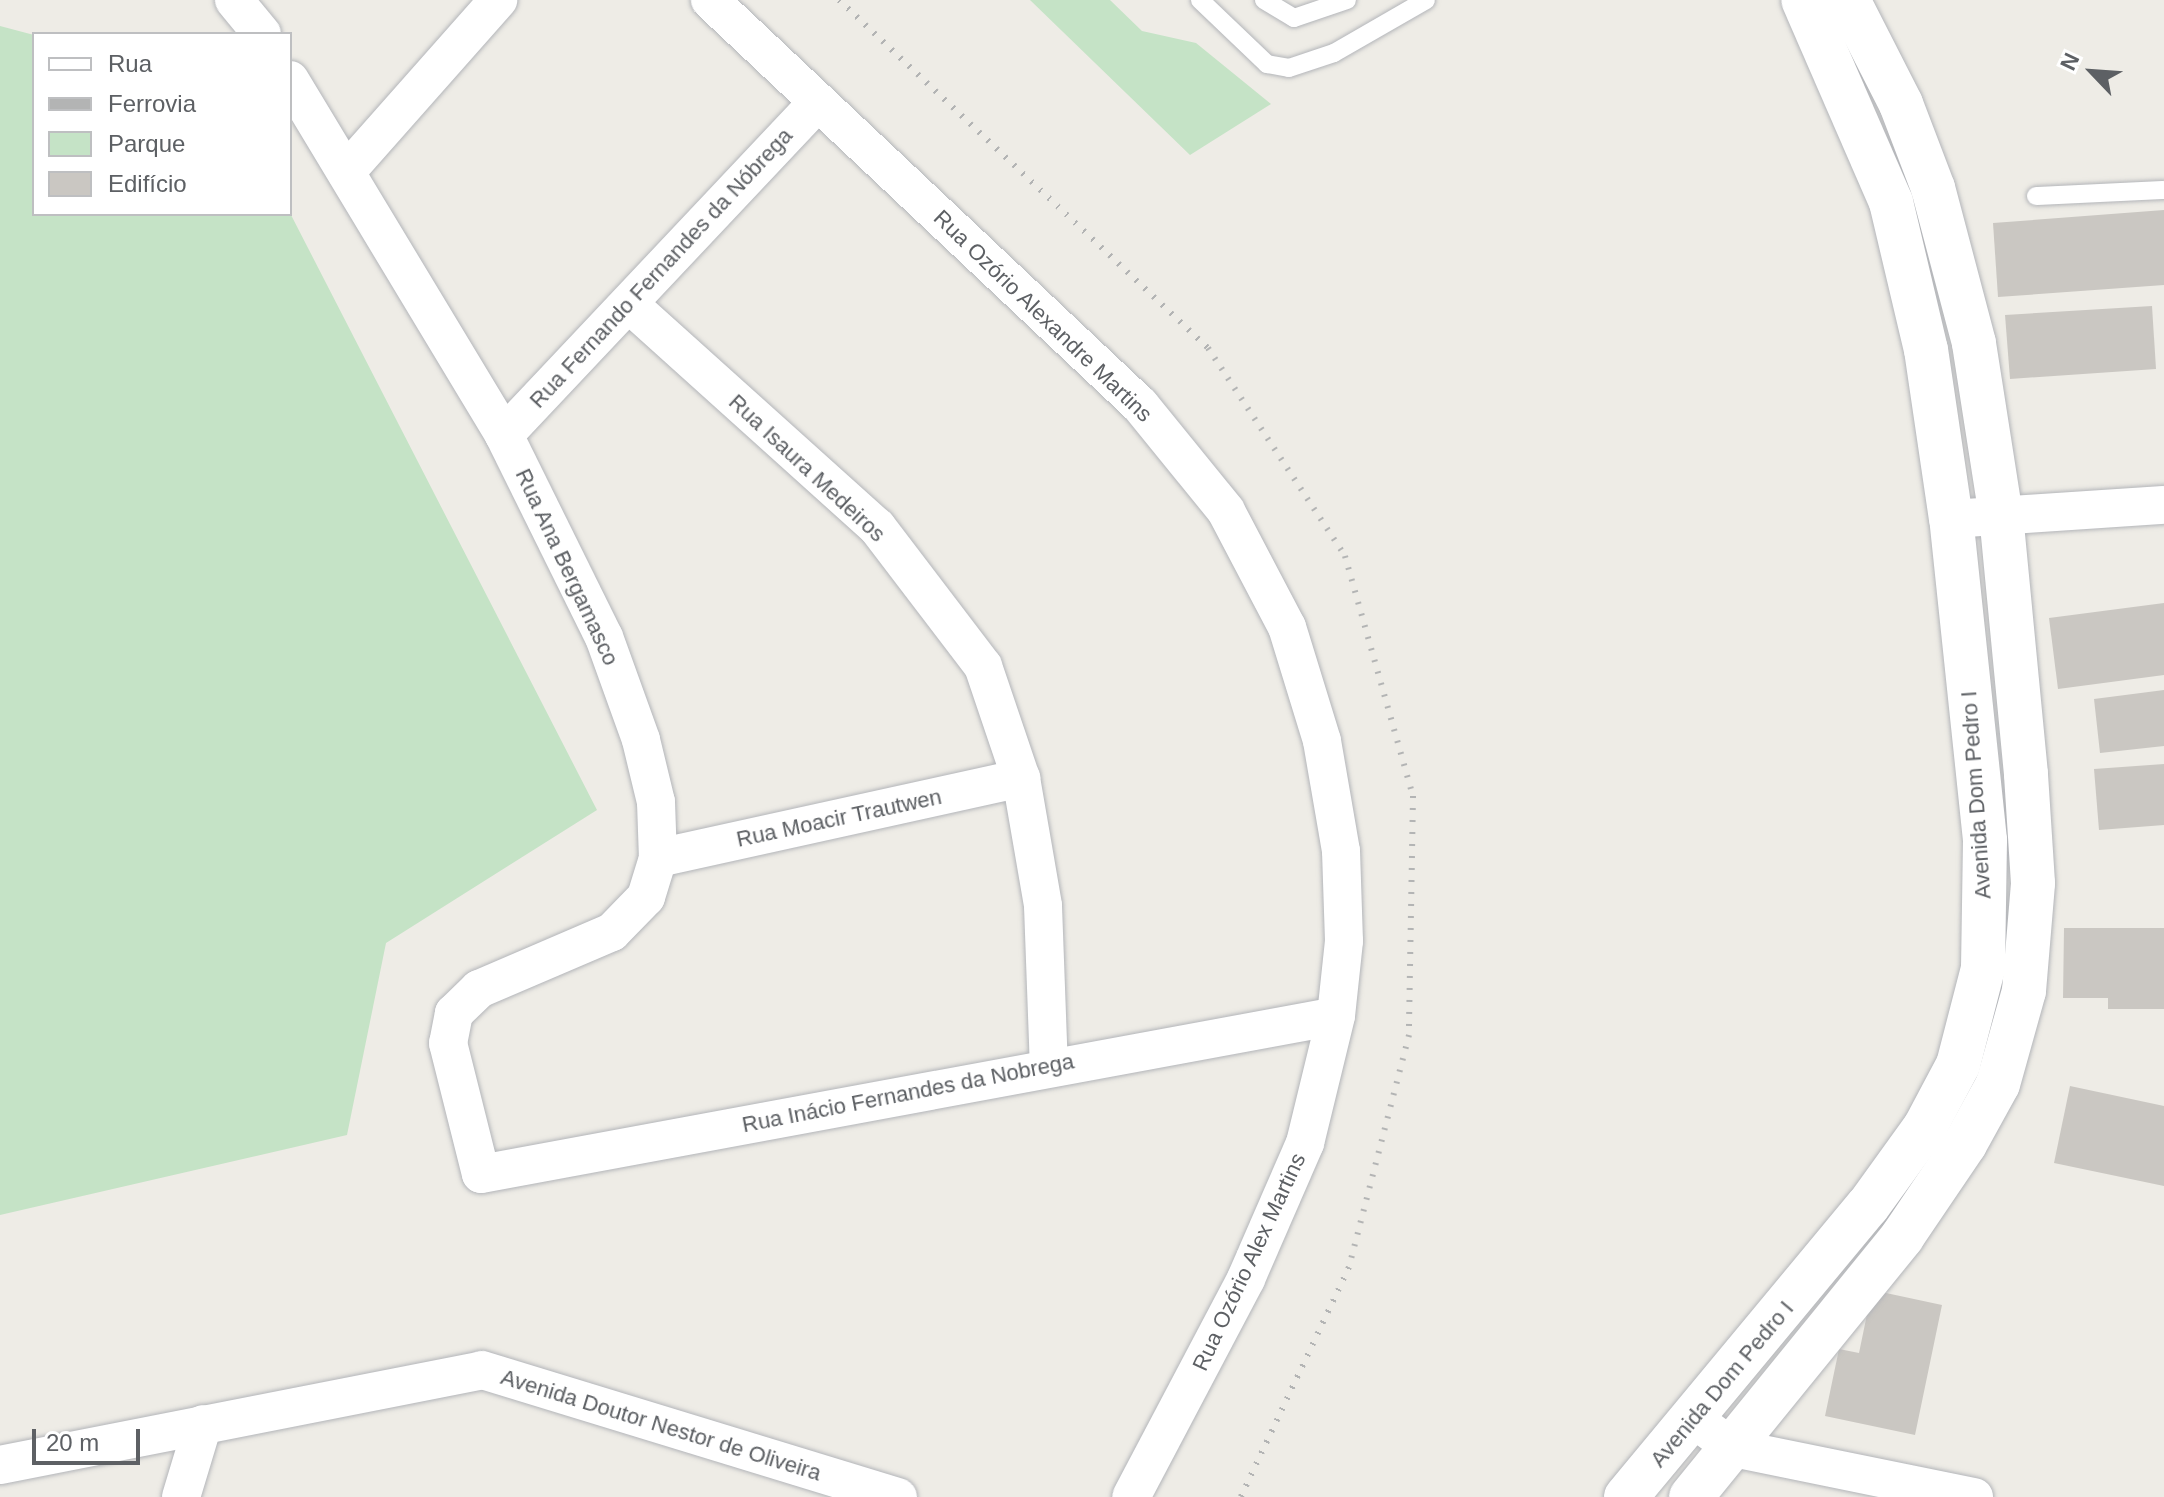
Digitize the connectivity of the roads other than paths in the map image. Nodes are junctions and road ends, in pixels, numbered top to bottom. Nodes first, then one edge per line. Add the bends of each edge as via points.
1 (234, 0) edge
2 (498, 0) edge
3 (710, 0) edge
4 (1200, 0) edge
5 (1264, 0) edge
6 (1347, 0) edge
7 (1426, 0) edge
8 (1803, 0) edge
9 (1848, 0) edge
10 (260, 32) edge
11 (292, 83) edge
12 (818, 102) junction
13 (346, 172) junction
14 (2164, 190) edge
15 (2036, 196) dead end
16 (629, 304) junction
17 (504, 435) junction
18 (2164, 505) edge
19 (2001, 516) junction
20 (1951, 519) junction
21 (1021, 778) junction
22 (658, 858) junction
23 (1336, 1016) junction
24 (1049, 1066) junction
25 (481, 1174) joint
26 (1695, 1420) junction
27 (203, 1424) junction
28 (1733, 1448) junction
29 (0, 1465) edge
30 (181, 1497) edge
31 (898, 1497) edge
32 (1131, 1497) edge
33 (1626, 1497) edge
34 (1691, 1497) edge
35 (1974, 1497) edge

1 - 10 street
2 - 13 street
3 - 12 street, Rua Ozório Alexandre Martins
4 - 7 lane via 1267,64 1289,68 1334,53
5 - 6 lane via 1294,18
8 - 20 street, Avenida Dom Pedro I via 1891,202 1926,350
9 - 19 street via 1901,104 1933,188 1974,343
11 - 13 street, Rua Ana Bergamasco
12 - 16 street, Rua Fernando Fernandes da Nóbrega
12 - 23 street, Rua Ozório Alexandre Martins via 1140,405 1226,511 1287,627 1322,741 1341,851 1344,941
13 - 17 street, Rua Ana Bergamasco
14 - 15 lane
16 - 17 street, Rua Fernando Fernandes da Nóbrega
16 - 21 street, Rua Isaura Medeiros via 877,527 983,666
17 - 22 street, Rua Ana Bergamasco via 604,637 653,790
18 - 19 street
19 - 20 street
19 - 28 street via 2033,883 2024,991 1998,1084 1902,1237
20 - 26 street, Avenida Dom Pedro I via 1985,840 1983,968 1973,1022 1958,1065 1925,1127
21 - 22 street, Rua Moacir Trautwen
21 - 24 street, Rua Isaura Medeiros via 1043,906
22 - 25 street, Rua Ana Bergamasco via 646,897 612,932 479,989 454,1013 448,1043
23 - 24 street, Rua Inácio Fernandes da Nobrega
23 - 32 street, Rua Ozório Alex Martins via 1305,1143 1246,1279
24 - 25 street, Rua Inácio Fernandes da Nobrega
26 - 28 street
26 - 33 street, Avenida Dom Pedro I
27 - 29 street, Avenida Doutor Nestor de Oliveira
27 - 30 street
27 - 31 street, Avenida Doutor Nestor de Oliveira via 482,1370
28 - 34 street
28 - 35 street

